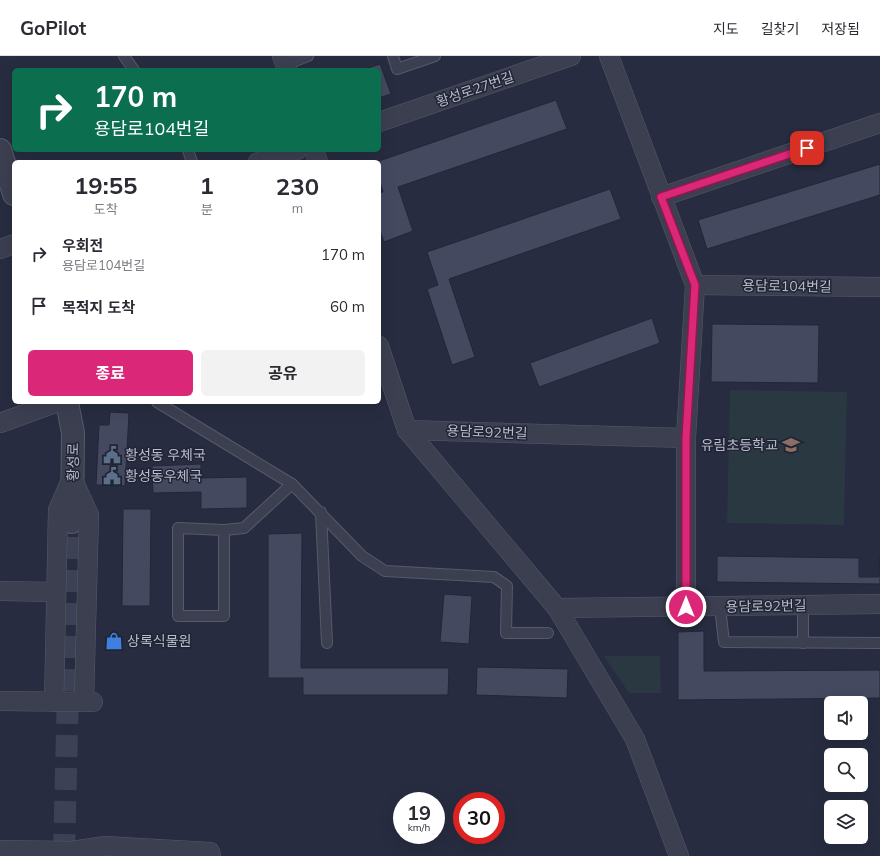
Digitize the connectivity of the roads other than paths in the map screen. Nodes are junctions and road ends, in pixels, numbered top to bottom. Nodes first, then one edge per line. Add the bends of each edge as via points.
1 (124, 56) edge
2 (308, 56) edge
3 (392, 56) edge
4 (435, 56) edge
5 (571, 56) edge
6 (609, 56) edge
7 (284, 64) edge
8 (133, 68) edge
9 (381, 121) edge
10 (880, 123) edge
11 (0, 150) edge
12 (290, 152) edge
13 (264, 160) edge
14 (12, 188) edge
15 (661, 197) junction
16 (12, 245) edge
17 (0, 249) edge
18 (695, 285) junction
19 (880, 287) edge
20 (381, 352) edge
21 (52, 404) edge
22 (67, 404) edge
23 (160, 404) edge
24 (0, 423) edge
25 (407, 430) junction
26 (686, 438) junction
27 (72, 478) junction
28 (292, 484) junction
29 (321, 512) junction
30 (72, 522) tunnel mouth
31 (224, 530) junction
32 (0, 591) edge
33 (56, 592) junction
34 (880, 604) edge
35 (803, 605) junction
36 (686, 607) junction
37 (720, 607) junction
38 (557, 608) junction
39 (548, 633) dead end
40 (327, 643) dead end
41 (803, 643) junction
42 (880, 643) edge
43 (0, 701) edge
44 (54, 702) junction
45 (0, 850) edge
46 (211, 856) edge
47 (679, 856) edge

1 - 8 lane
2 - 7 lane
3 - 4 lane via 397,69
5 - 9 street, 황성로27번길
6 - 15 street
10 - 15 street
11 - 14 street
12 - 13 street
15 - 18 street
16 - 17 street
18 - 19 street, 용담로104번길
18 - 26 street
20 - 25 street
21 - 24 street
22 - 27 street, 황성로 via 73,433
23 - 28 lane
25 - 26 street, 용담로92번길
25 - 38 street
26 - 36 street
27 - 30 street, 황성로
27 - 33 street via 58,510
27 - 44 street via 89,514 88,702
28 - 29 lane
28 - 31 lane via 244,528
29 - 39 lane via 362,556 385,571 494,577 507,586 506,633
29 - 40 lane
31 - 31 lane via 178,528 178,616 224,616
32 - 33 street
33 - 44 street
34 - 35 street, 용담로92번길
35 - 37 street, 용담로92번길
35 - 41 lane
36 - 37 street, 용담로92번길
36 - 38 street, 용담로92번길
37 - 41 lane via 724,642
38 - 47 street via 635,739
41 - 42 lane
43 - 44 street
45 - 46 street via 72,851 105,846 210,852

